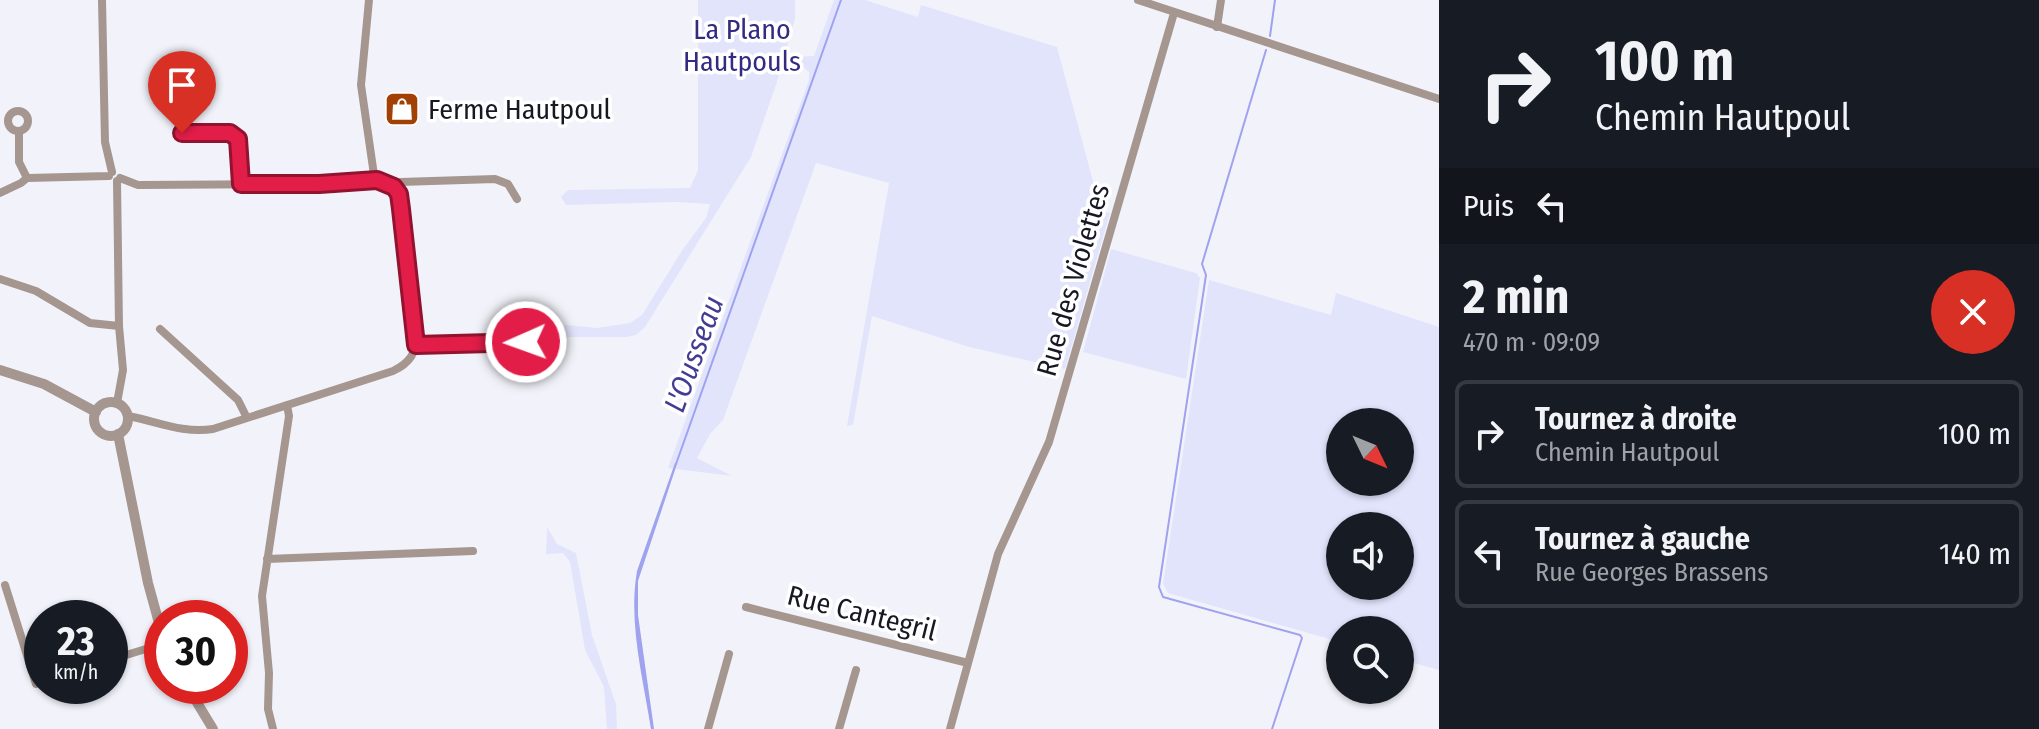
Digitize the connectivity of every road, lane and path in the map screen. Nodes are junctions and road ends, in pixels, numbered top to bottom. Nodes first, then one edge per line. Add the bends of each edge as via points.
1 (102, 0) edge
2 (369, 0) edge
3 (1141, 0) edge
4 (1221, 0) edge
5 (1174, 13) junction
6 (1217, 27) junction
7 (1439, 99) edge
8 (19, 132) dead end
9 (182, 133) dead end
10 (115, 177) junction
11 (27, 178) junction
12 (377, 180) junction
13 (241, 184) junction
14 (394, 187) junction
15 (0, 193) edge
16 (517, 199) dead end
17 (0, 279) edge
18 (119, 326) junction
19 (160, 329) dead end
20 (526, 342) dead end
21 (416, 345) junction
22 (0, 370) edge
23 (117, 403) junction
24 (287, 405) junction
25 (96, 412) junction
26 (128, 416) junction
27 (247, 418) junction
28 (118, 434) junction
29 (473, 551) dead end
30 (267, 559) junction
31 (5, 585) dead end
32 (153, 600) edge
33 (746, 607) dead end
34 (24, 646) edge
35 (729, 654) dead end
36 (968, 663) junction
37 (856, 670) dead end
38 (198, 704) edge
39 (213, 729) edge
40 (273, 729) edge
41 (708, 729) edge
42 (839, 729) edge
43 (950, 729) edge

1 - 10 street via 105,142
2 - 12 street via 361,85
3 - 5 street
4 - 6 street
5 - 6 street
5 - 36 street, Rue des Violettes via 1049,442 998,554
6 - 7 street
8 - 11 street via 19,162
9 - 13 street via 230,133 238,139
10 - 11 street
10 - 13 street via 134,184
10 - 18 street
11 - 15 street
12 - 13 street
12 - 14 street
14 - 16 street via 400,182 495,179 508,184
14 - 21 street
17 - 18 street via 36,291 90,323
18 - 23 street via 123,370
19 - 27 street via 238,400
20 - 21 street
21 - 24 street via 404,366
22 - 25 street via 44,384
23 - 25 street via 105,403
23 - 26 street
24 - 27 street
24 - 30 street
25 - 28 street via 98,430
26 - 27 street via 194,431
26 - 28 street
28 - 32 street
29 - 30 street
30 - 40 street via 262,596
31 - 34 street
33 - 36 street, Rue Cantegril
35 - 41 street
36 - 43 street, Rue des Violettes
37 - 42 street
38 - 39 street

